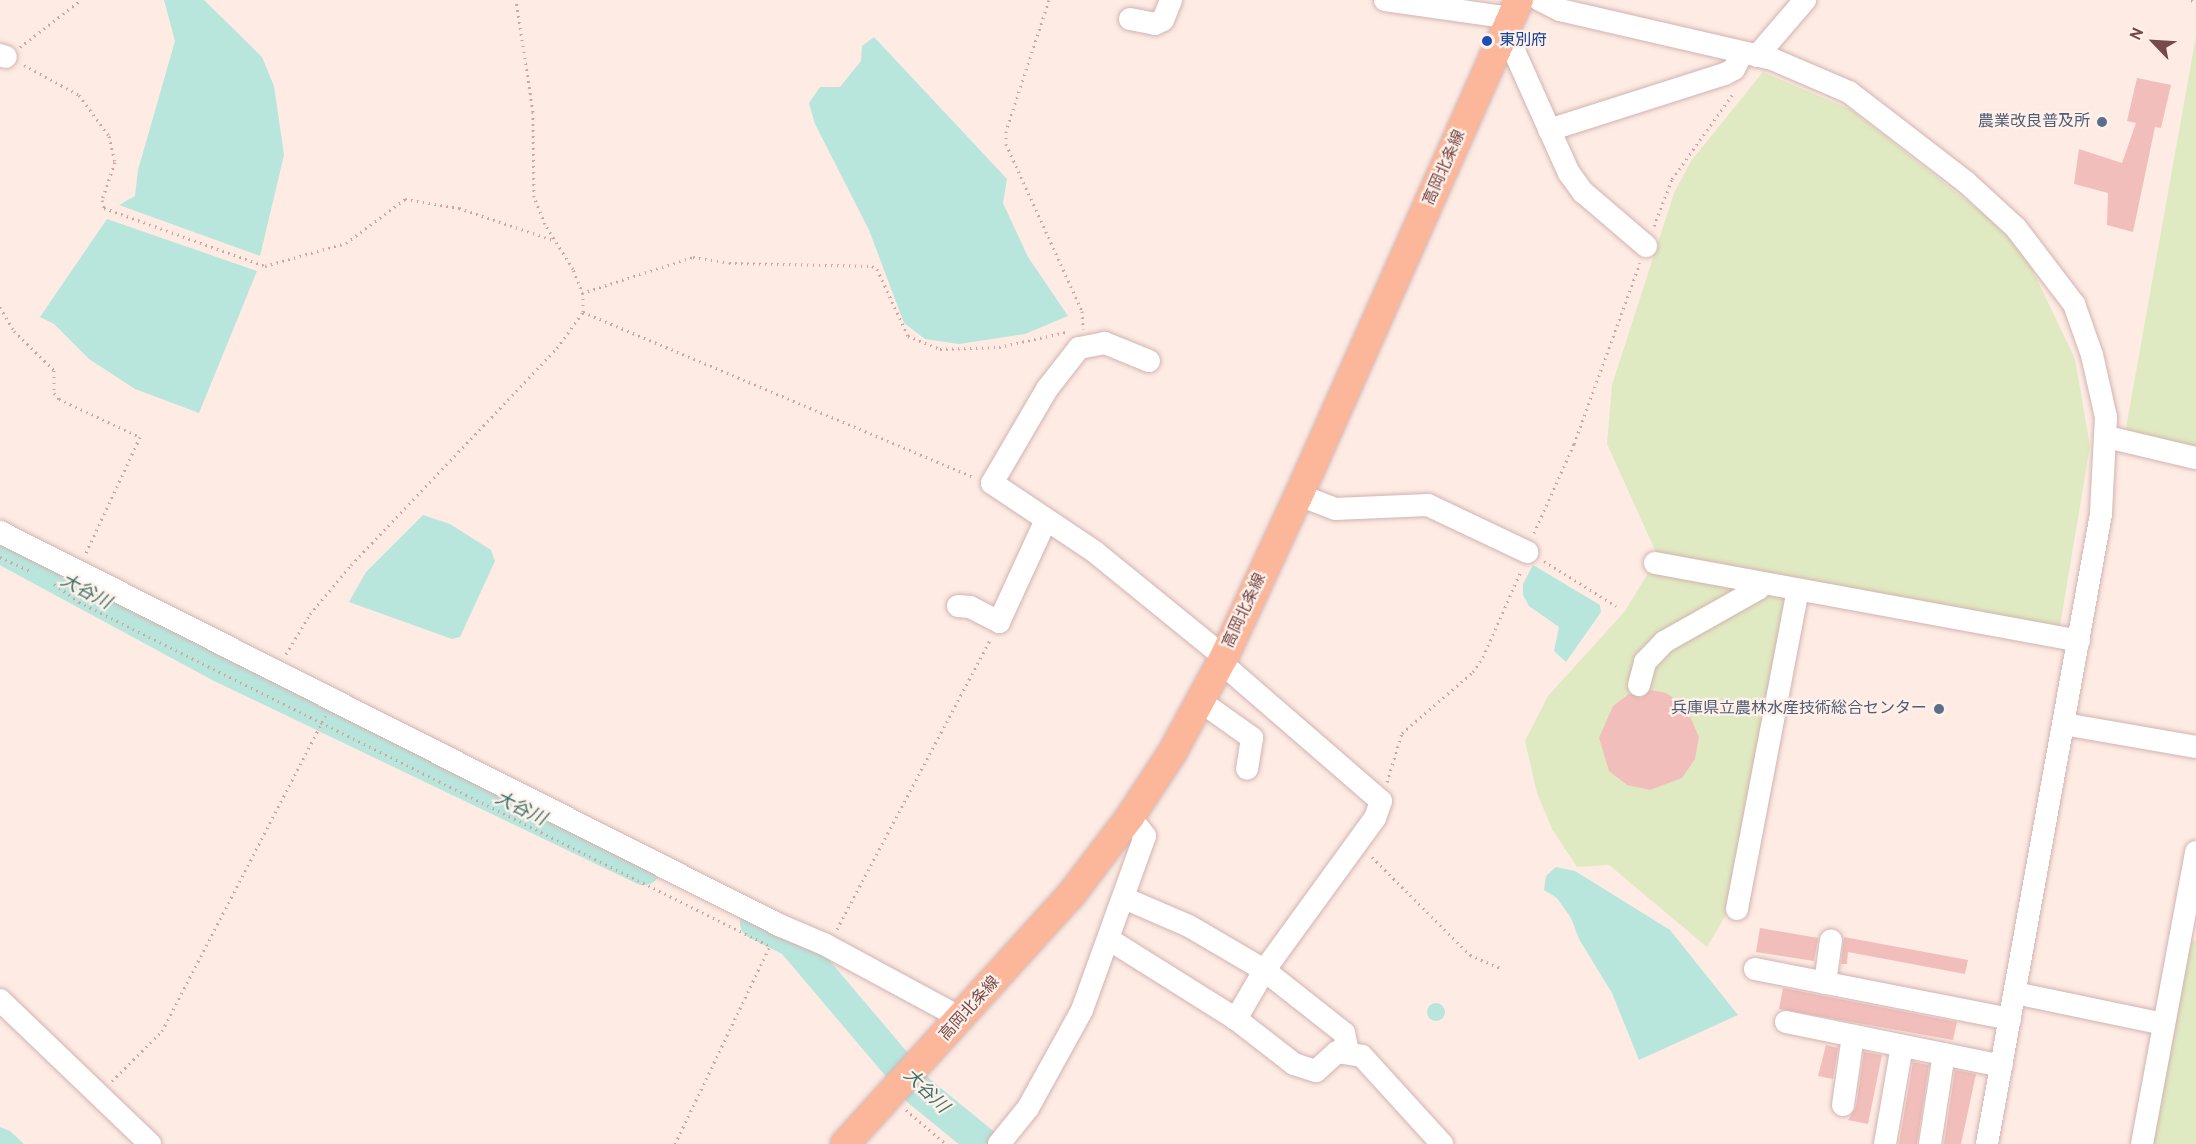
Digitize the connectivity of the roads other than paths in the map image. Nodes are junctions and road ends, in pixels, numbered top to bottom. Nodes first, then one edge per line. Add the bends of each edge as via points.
1 (1171, 0) edge
2 (1385, 0) edge
3 (1540, 0) edge
4 (1805, 0) edge
5 (1473, 6) edge
6 (1516, 9) edge
7 (1130, 19) dead end
8 (1499, 45) junction
9 (1749, 54) junction
10 (1549, 130) junction
11 (1646, 246) road end
12 (1149, 361) dead end
13 (2107, 437) junction
14 (2196, 458) edge
15 (1299, 495) junction
16 (1045, 522) junction
17 (0, 532) edge
18 (1527, 552) road end
19 (1655, 563) dead end
20 (1760, 583) junction
21 (1798, 590) junction
22 (958, 606) dead end
23 (2079, 641) junction
24 (1221, 662) junction
25 (1639, 685) dead end
26 (1200, 701) junction
27 (2064, 724) junction
28 (2196, 747) edge
29 (1247, 769) dead end
30 (1130, 817) junction
31 (2196, 852) edge
32 (1124, 898) junction
33 (1737, 909) dead end
34 (2189, 932) edge
35 (1110, 940) junction
36 (1831, 940) dead end
37 (1755, 969) dead end
38 (1264, 970) junction
39 (1824, 983) junction
40 (2015, 993) junction
41 (0, 1000) edge
42 (961, 1018) junction
43 (1236, 1019) junction
44 (2010, 1019) junction
45 (1786, 1022) dead end
46 (2164, 1024) junction
47 (1853, 1036) junction
48 (1902, 1046) junction
49 (1348, 1052) junction
50 (1944, 1054) junction
51 (2002, 1066) junction
52 (1843, 1105) dead end
53 (150, 1144) edge
54 (845, 1144) edge
55 (999, 1144) edge
56 (1442, 1144) edge
57 (1885, 1144) edge
58 (1930, 1144) edge
59 (1987, 1144) edge
60 (2142, 1144) edge

1 - 7 street via 1163,20 1155,24
2 - 5 street
3 - 9 street via 1560,10
4 - 9 street
5 - 6 street
6 - 8 main road, 高岡北条線
8 - 10 street via 1515,53
8 - 15 main road, 高岡北条線
9 - 10 street via 1725,74
9 - 13 street via 1815,74 1849,92 1966,182 2016,228 2074,303 2092,355
10 - 11 street via 1569,173 1583,192
12 - 16 street via 1105,343 1081,339 1047,389 992,483
13 - 14 street
13 - 23 street via 2101,514
15 - 18 street via 1335,508 1428,505
15 - 24 main road, 高岡北条線
16 - 22 street via 999,622 970,607
16 - 24 street via 1095,552
17 - 42 street via 828,946
19 - 20 street
20 - 21 street
20 - 25 street via 1758,589 1664,642 1645,662
21 - 23 street
21 - 33 street
23 - 27 street
24 - 26 main road, 高岡北条線
24 - 38 street via 1382,801 1357,843
26 - 29 street via 1252,738
26 - 30 main road, 高岡北条線
27 - 28 street
27 - 40 street
30 - 32 street via 1145,836
30 - 42 main road, 高岡北条線 via 1056,913
31 - 34 street
32 - 35 street
32 - 38 street via 1188,926
34 - 46 street
35 - 43 street
35 - 55 street via 1082,1010 1028,1108
36 - 39 street
37 - 39 street
38 - 43 street
38 - 49 street via 1344,1033
39 - 44 street
40 - 44 street
40 - 46 street
41 - 53 street
42 - 54 main road, 高岡北条線
43 - 49 street via 1294,1064 1316,1071 1337,1052
44 - 51 street
45 - 47 street
46 - 60 street
47 - 48 street
47 - 52 street
48 - 50 street
48 - 57 street
49 - 56 street via 1362,1056
50 - 51 street
50 - 58 street
51 - 59 street

